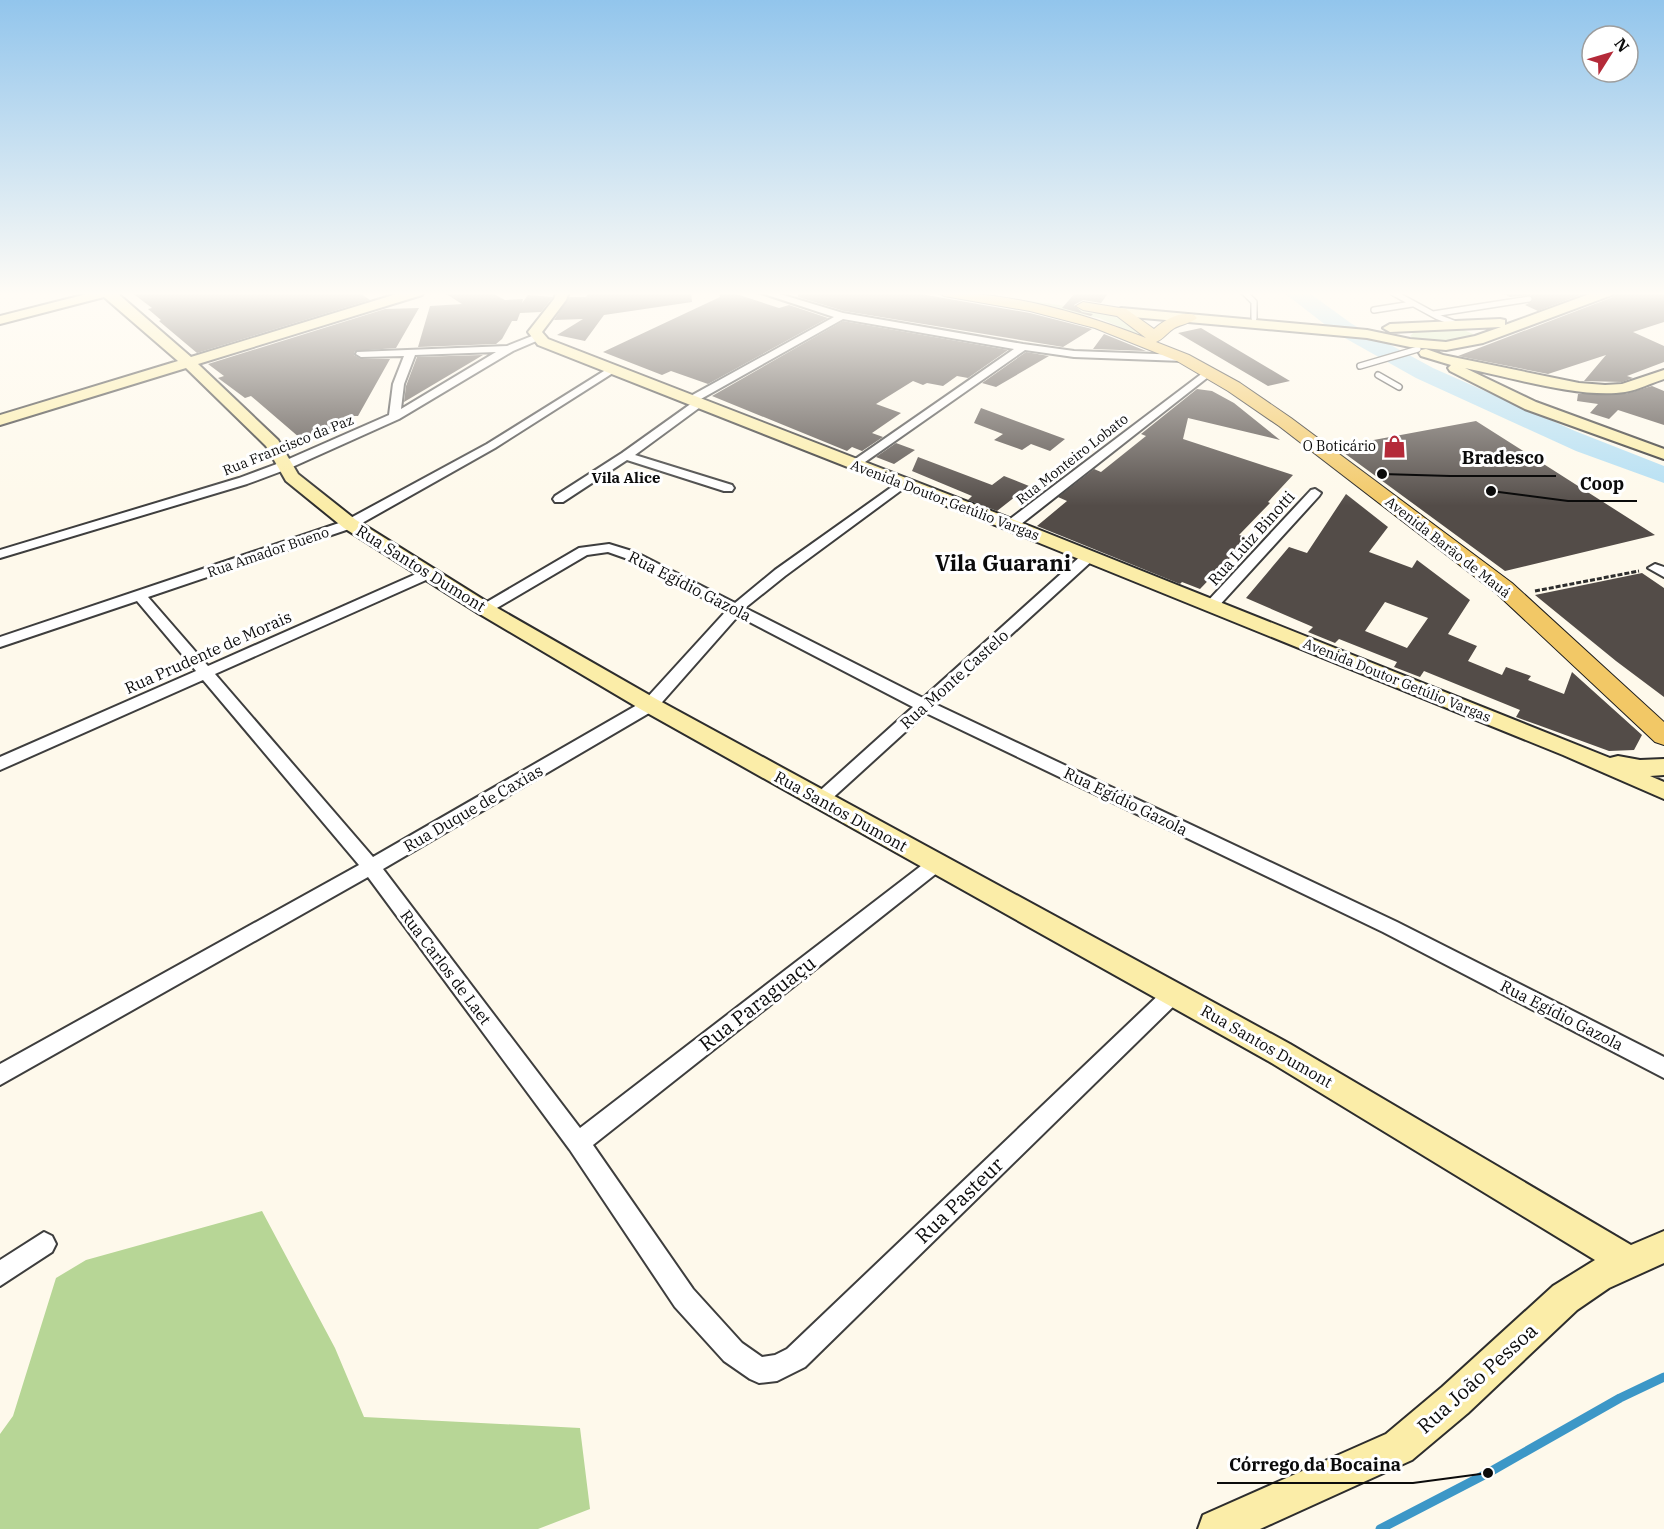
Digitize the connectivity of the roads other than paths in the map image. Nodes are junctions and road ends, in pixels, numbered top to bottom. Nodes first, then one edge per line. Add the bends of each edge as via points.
1 (184, 363) edge
2 (189, 363) edge
3 (405, 363) edge
4 (485, 363) edge
5 (598, 363) edge
6 (760, 363) edge
7 (1000, 363) edge
8 (1193, 363) edge
9 (1200, 363) edge
10 (1373, 363) edge
11 (1448, 363) edge
12 (1466, 363) edge
13 (1360, 366) dead end
14 (612, 369) junction
15 (1208, 372) junction
16 (1664, 374) edge
17 (1378, 375) dead end
18 (1535, 377) junction
19 (1490, 386) junction
20 (1399, 387) dead end
21 (695, 401) junction
22 (395, 417) junction
23 (0, 420) edge
24 (1664, 454) edge
25 (626, 456) junction
26 (286, 465) junction
27 (855, 465) junction
28 (903, 483) junction
29 (728, 488) dead end
30 (1315, 493) dead end
31 (559, 499) dead end
32 (350, 524) junction
33 (1011, 525) junction
34 (0, 554) edge
35 (1088, 557) junction
36 (430, 573) junction
37 (140, 596) junction
38 (1211, 606) junction
39 (485, 609) junction
40 (736, 609) junction
41 (0, 642) edge
42 (206, 673) junction
43 (650, 705) junction
44 (924, 706) junction
45 (1664, 713) edge
46 (1664, 736) edge
47 (1571, 750) junction
48 (0, 764) edge
49 (1664, 768) edge
50 (1664, 791) edge
51 (820, 800) junction
52 (936, 864) junction
53 (371, 867) junction
54 (1174, 993) junction
55 (1664, 1068) edge
56 (0, 1075) edge
57 (578, 1143) junction
58 (44, 1244) dead end
59 (1664, 1247) edge
60 (1629, 1262) junction
61 (0, 1274) edge
62 (733, 1352) joint
63 (1217, 1529) edge

1 - 23 street
2 - 26 street, Rua Santos Dumont via 272,443
3 - 22 street via 394,404
4 - 22 street, Rua Francisco da Paz
5 - 14 street, Avenida Doutor Getúlio Vargas
6 - 21 street
7 - 27 street
8 - 15 main road, Avenida Barão de Mauá
9 - 45 main road, Avenida Barão de Mauá via 1266,402 1522,594
10 - 13 lane
11 - 19 street
12 - 18 street
14 - 21 street, Avenida Doutor Getúlio Vargas
14 - 32 street, Rua Amador Bueno via 491,446
15 - 33 street, Rua Monteiro Lobato
15 - 46 main road, Avenida Barão de Mauá via 1285,422 1504,588
16 - 18 street via 1616,389 1580,387
17 - 20 lane
18 - 19 street via 1489,373 1486,377
19 - 24 street
21 - 25 street
21 - 27 street, Avenida Doutor Getúlio Vargas
22 - 26 street, Rua Francisco da Paz
25 - 29 street
25 - 31 street
26 - 32 street, Rua Santos Dumont via 292,477
26 - 34 street, Rua Francisco da Paz
27 - 28 street, Avenida Doutor Getúlio Vargas
28 - 33 street, Avenida Doutor Getúlio Vargas
28 - 40 street, Rua Duque de Caxias
30 - 38 street, Rua Luiz Binotti
32 - 36 street, Rua Santos Dumont
32 - 37 street, Rua Amador Bueno
33 - 35 street, Avenida Doutor Getúlio Vargas
35 - 38 street, Avenida Doutor Getúlio Vargas
35 - 44 street, Rua Monte Castelo
36 - 39 street, Rua Santos Dumont
36 - 42 street, Rua Prudente de Morais
37 - 41 street, Rua Amador Bueno
37 - 42 street, Rua Carlos de Laet
38 - 47 street, Avenida Doutor Getúlio Vargas
39 - 40 street, Rua Egídio Gazola via 584,551 609,548
39 - 43 street, Rua Santos Dumont
40 - 43 street, Rua Duque de Caxias
40 - 44 street, Rua Egídio Gazola
42 - 48 street, Rua Prudente de Morais
42 - 53 street, Rua Carlos de Laet
43 - 51 street, Rua Santos Dumont
43 - 53 street, Rua Duque de Caxias
44 - 51 street, Rua Monte Castelo
44 - 55 street, Rua Egídio Gazola via 1390,927
47 - 49 street, Avenida Doutor Getúlio Vargas via 1622,765
47 - 50 street, Avenida Doutor Getúlio Vargas
51 - 52 street, Rua Santos Dumont
52 - 54 street, Rua Santos Dumont
52 - 57 street, Rua Paraguaçu
53 - 56 street, Rua Duque de Caxias
53 - 57 street, Rua Carlos de Laet
54 - 60 street, Rua Santos Dumont
54 - 62 street, Rua Pasteur via 796,1358 777,1368 759,1370
57 - 62 street, Rua Carlos de Laet via 684,1298
58 - 61 street
59 - 60 street, Rua João Pessoa
60 - 63 street, Rua João Pessoa via 1597,1276 1566,1298 1399,1447

